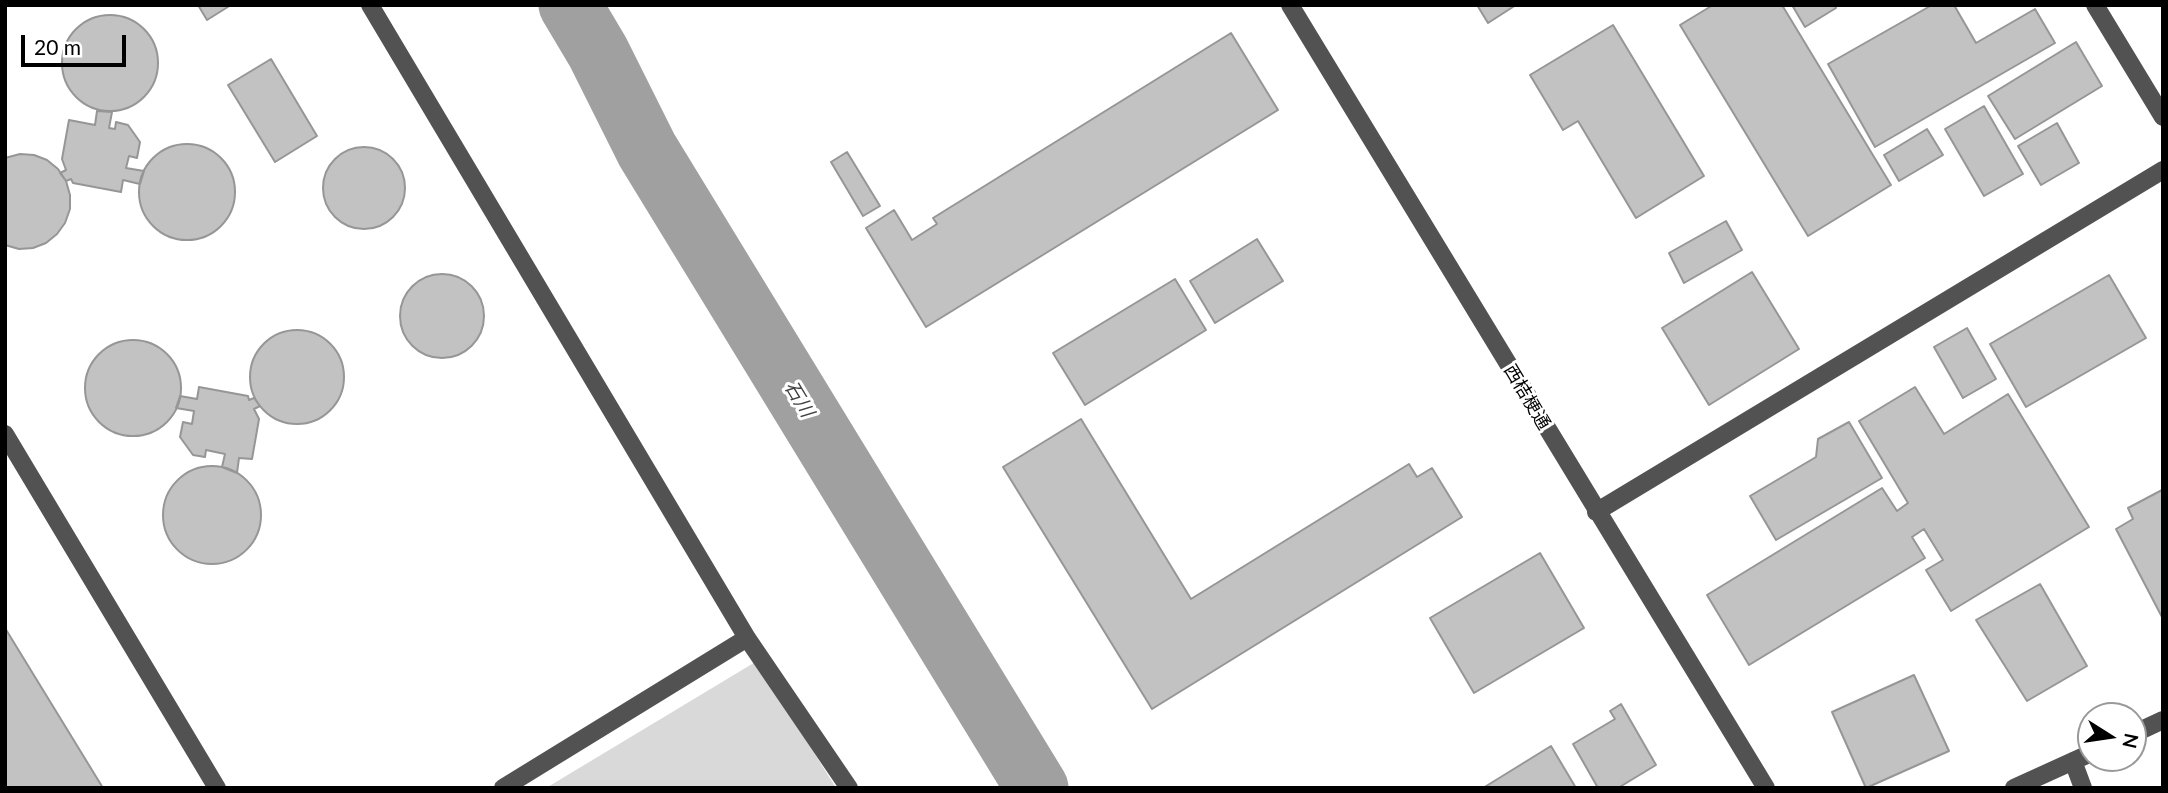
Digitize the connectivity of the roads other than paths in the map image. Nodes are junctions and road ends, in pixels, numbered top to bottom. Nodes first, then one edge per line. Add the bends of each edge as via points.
1 (370, 5) edge
2 (1290, 5) edge
3 (2095, 5) edge
4 (2163, 117) edge
5 (2163, 170) edge
6 (5, 434) edge
7 (1596, 512) junction
8 (747, 638) junction
9 (2163, 720) edge
10 (2147, 727) edge
11 (2077, 759) edge
12 (2073, 761) junction
13 (217, 788) edge
14 (503, 788) edge
15 (849, 788) edge
16 (1766, 788) edge
17 (2014, 788) edge
18 (2083, 788) edge

1 - 8 street
2 - 7 street, 西桔梗通
3 - 4 street
5 - 7 street
6 - 13 street
7 - 16 street, 西桔梗通
8 - 14 street
8 - 15 street
9 - 10 street
11 - 12 street
12 - 17 street
12 - 18 street

